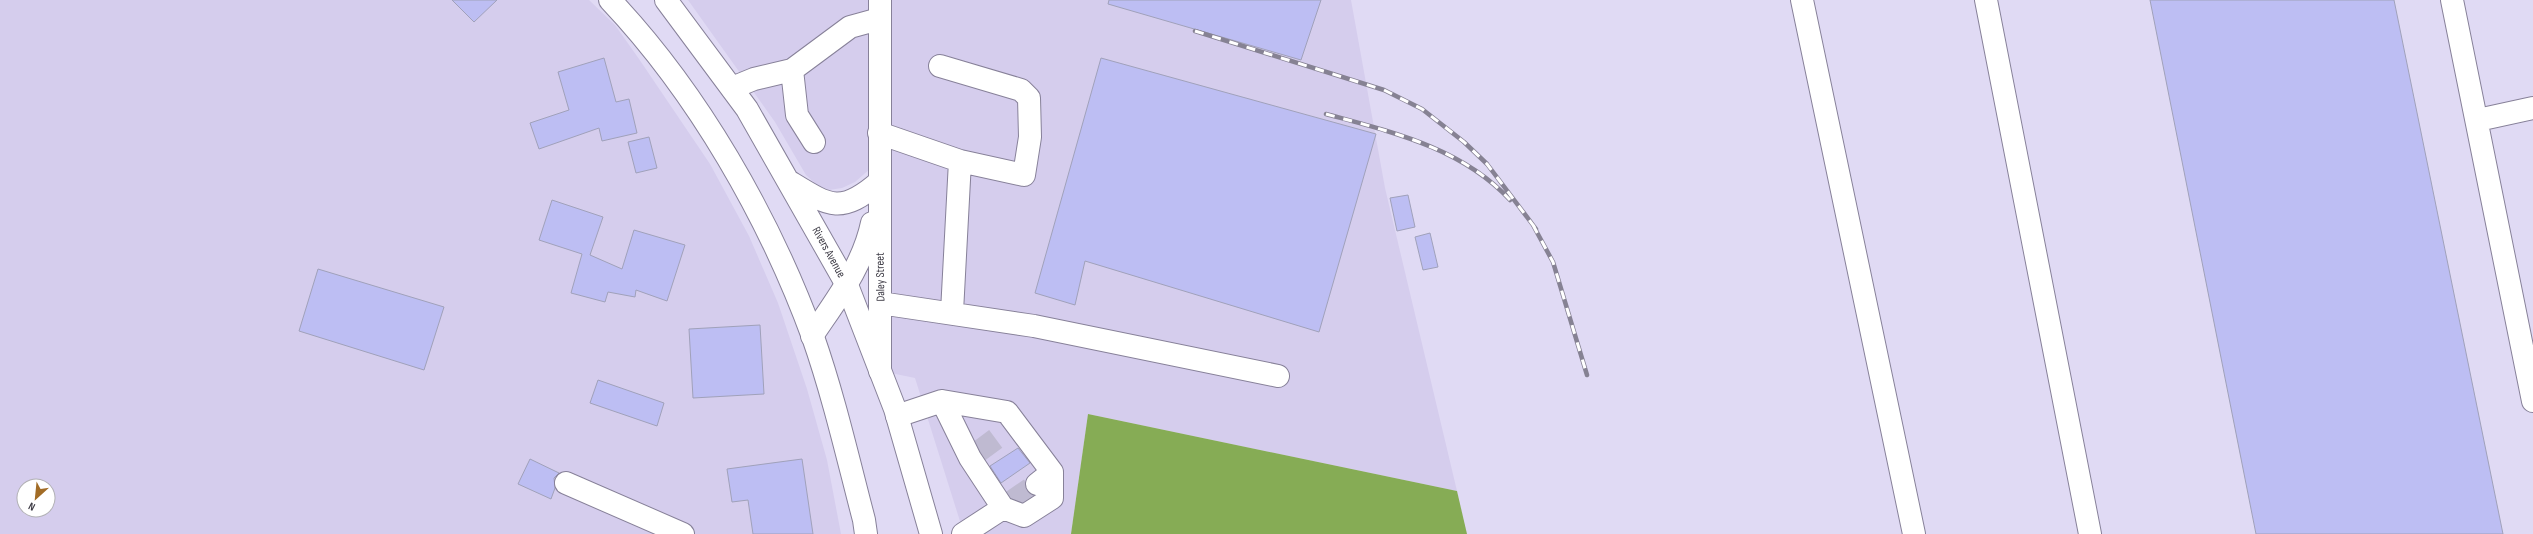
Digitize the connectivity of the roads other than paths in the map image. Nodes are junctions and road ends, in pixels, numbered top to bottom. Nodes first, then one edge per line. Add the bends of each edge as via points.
1 (610, 0) edge
2 (666, 0) edge
3 (1802, 0) edge
4 (1986, 0) edge
5 (2452, 0) edge
6 (880, 9) edge
7 (940, 66) dead end
8 (792, 70) junction
9 (732, 88) junction
10 (2533, 108) edge
11 (2478, 120) junction
12 (879, 133) junction
13 (814, 142) dead end
14 (960, 161) junction
15 (788, 181) junction
16 (879, 182) junction
17 (847, 285) junction
18 (880, 303) junction
19 (952, 312) junction
20 (812, 336) junction
21 (880, 371) junction
22 (1278, 376) dead end
23 (942, 401) junction
24 (2533, 401) edge
25 (897, 416) junction
26 (566, 483) dead end
27 (1007, 504) junction
28 (684, 534) edge
29 (866, 534) edge
30 (931, 534) edge
31 (963, 534) edge
32 (1914, 534) edge
33 (2090, 534) edge

1 - 20 main road via 634,25 698,111 777,252
2 - 9 main road, Rivers Avenue
3 - 32 main road
4 - 33 main road
5 - 11 main road
6 - 8 main road via 850,27
6 - 12 main road, Daley Street
7 - 14 main road via 1021,90 1029,98 1030,137 1024,175
8 - 9 main road via 754,79
8 - 13 main road via 797,115
9 - 15 main road, Rivers Avenue via 747,109
10 - 11 main road
11 - 24 main road
12 - 14 main road
12 - 16 main road, Daley Street
14 - 19 main road
15 - 16 main road via 815,198 831,204 848,203 864,195
15 - 17 main road, Rivers Avenue
16 - 17 main road, Daley Street via 864,254
16 - 18 main road, Daley Street
17 - 20 main road, Daley Street
17 - 21 main road, Rivers Avenue
18 - 19 main road
18 - 21 main road, Daley Street
19 - 22 main road via 1034,326
20 - 29 main road via 830,389
21 - 25 main road, Rivers Avenue
23 - 25 main road
23 - 27 main road
23 - 27 main road via 1008,412 1009,430 1044,478 1052,498 1024,516
25 - 30 main road, Rivers Avenue
26 - 28 main road
27 - 31 main road

